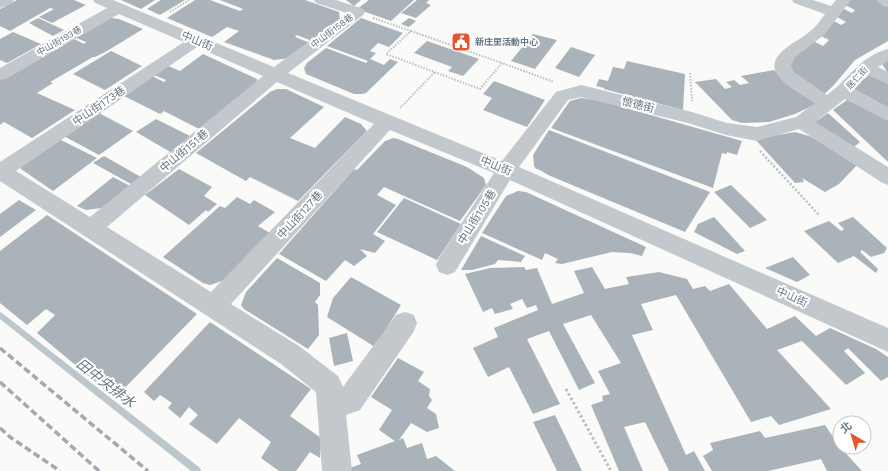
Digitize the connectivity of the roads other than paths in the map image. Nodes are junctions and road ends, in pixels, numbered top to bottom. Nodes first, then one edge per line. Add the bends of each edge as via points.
1 (7, 0) edge
2 (100, 0) edge
3 (321, 0) edge
4 (799, 0) edge
5 (883, 0) edge
6 (888, 2) edge
7 (0, 4) edge
8 (839, 6) edge
9 (118, 8) junction
10 (196, 41) junction
11 (888, 54) edge
12 (865, 67) junction
13 (276, 74) junction
14 (0, 75) edge
15 (888, 79) edge
16 (844, 92) junction
17 (828, 104) junction
18 (888, 115) edge
19 (386, 122) junction
20 (802, 122) junction
21 (506, 170) junction
22 (0, 171) edge
23 (888, 177) edge
24 (91, 228) junction
25 (447, 265) dead end
26 (213, 308) junction
27 (405, 323) dead end
28 (886, 334) edge
29 (331, 406) junction
30 (337, 471) edge

1 - 7 street
2 - 9 street, 中山街
3 - 13 street, 中山街158巷 via 358,12
4 - 8 street
5 - 6 street
8 - 17 street via 827,24 792,50 783,63 783,70 788,76
9 - 10 street, 中山街
9 - 14 street, 中山街193巷
10 - 13 street, 中山街
10 - 22 street, 中山街173巷
11 - 12 street, 居仁街
12 - 15 street
12 - 16 street, 居仁街
13 - 19 street, 中山街
13 - 24 street, 中山街151巷
16 - 17 street, 居仁街
16 - 18 street
17 - 20 street, 懷德街
19 - 21 street, 中山街
19 - 26 street, 中山街127巷
20 - 21 street, 懷德街 via 757,134 743,133 581,91 562,96
20 - 23 street
21 - 25 street, 中山街105巷
21 - 28 street, 中山街
22 - 24 street
24 - 26 street
26 - 29 street via 290,355 329,384
27 - 29 street via 350,400
29 - 30 street

